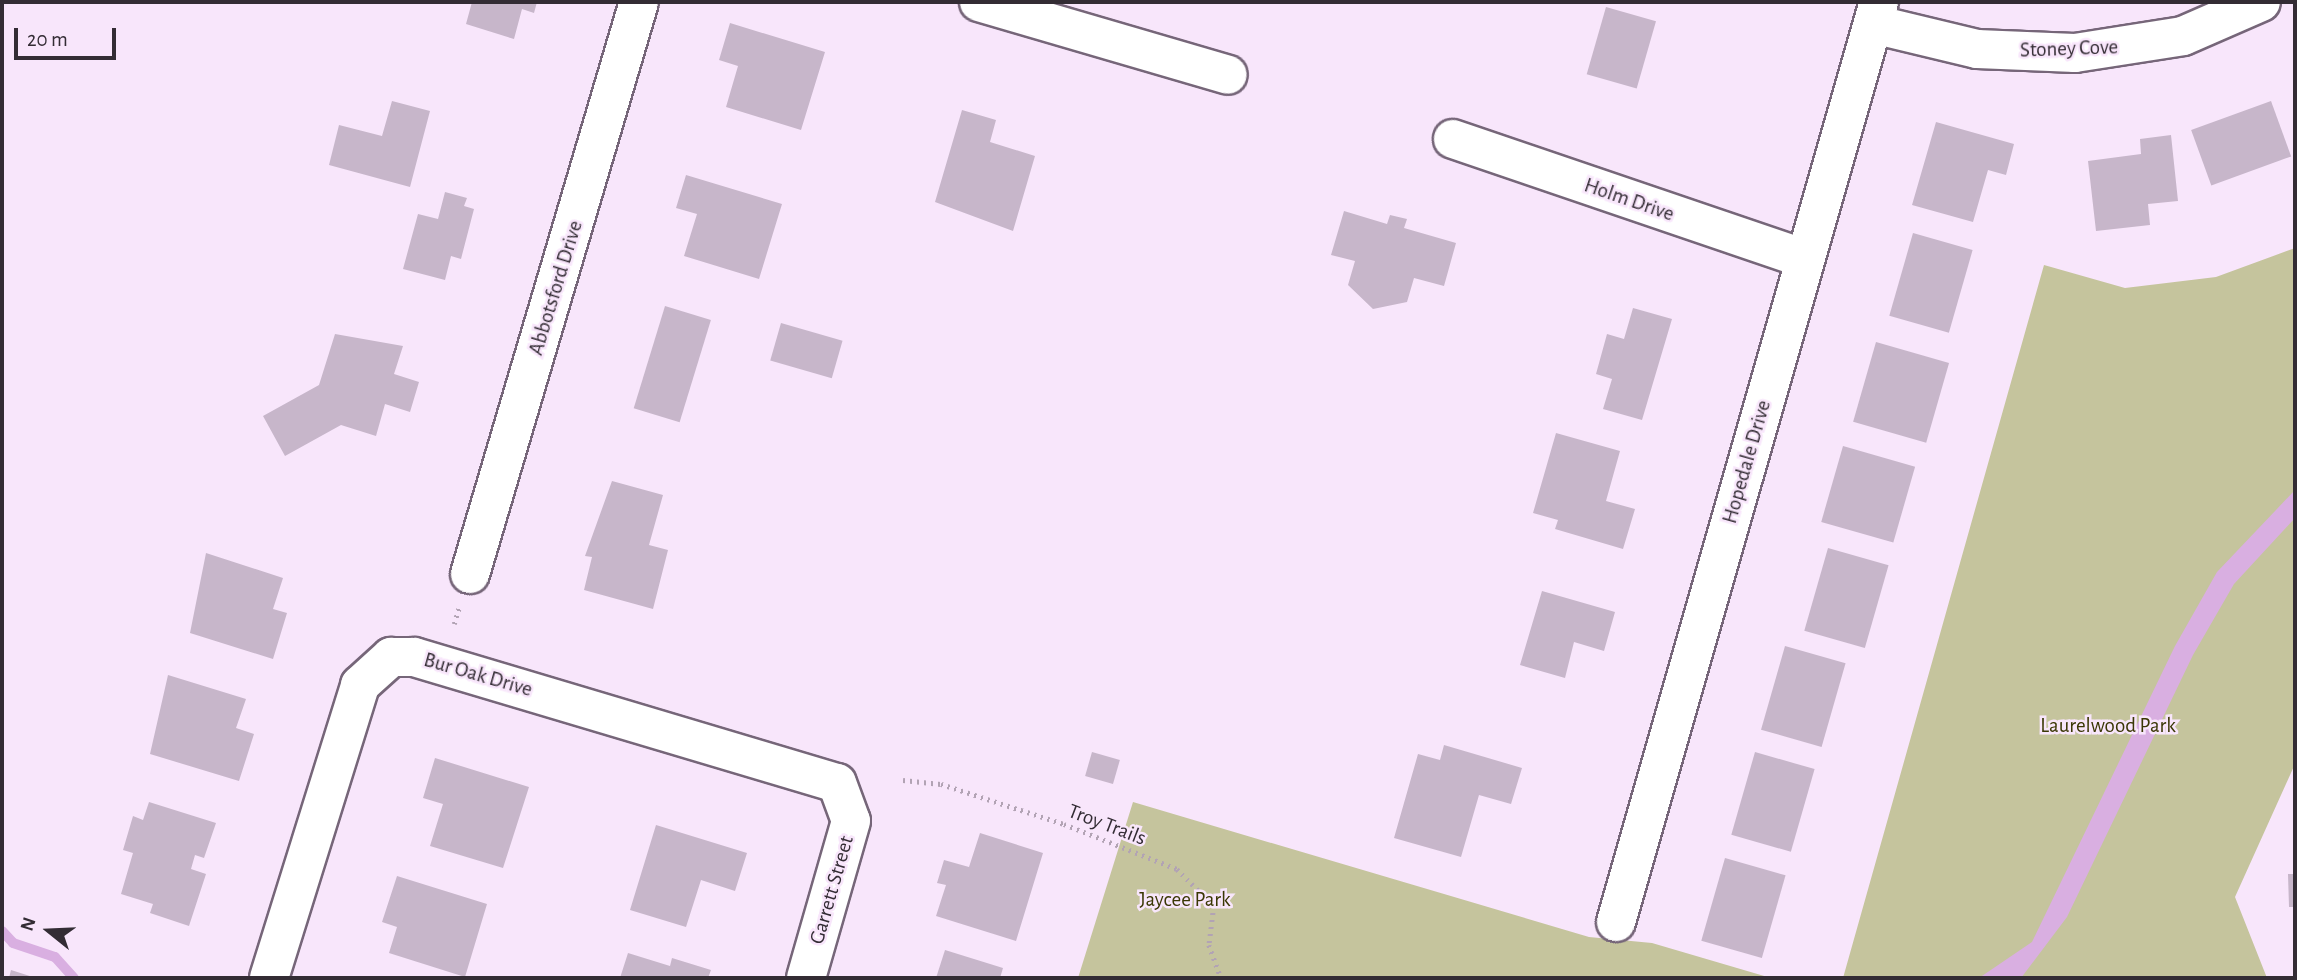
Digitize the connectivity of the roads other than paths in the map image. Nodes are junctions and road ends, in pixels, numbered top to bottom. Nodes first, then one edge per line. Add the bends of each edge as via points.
1 (639, 2) edge
2 (979, 2) edge
3 (2261, 2) edge
4 (1876, 13) edge
5 (1228, 75) dead end
6 (1454, 139) dead end
7 (1805, 258) junction
8 (470, 574) dead end
9 (848, 801) joint
10 (1616, 922) dead end
11 (269, 978) edge
12 (806, 978) edge

1 - 8 street, Abbotsford Drive
2 - 5 street
3 - 4 street, Stoney Cove via 2183,36 2075,53 1978,49
4 - 7 street, Hopedale Drive
6 - 7 street, Holm Drive
7 - 10 street, Hopedale Drive
9 - 11 street, Bur Oak Drive via 826,777 432,660 391,657 360,685
9 - 12 street, Garrett Street via 847,845

